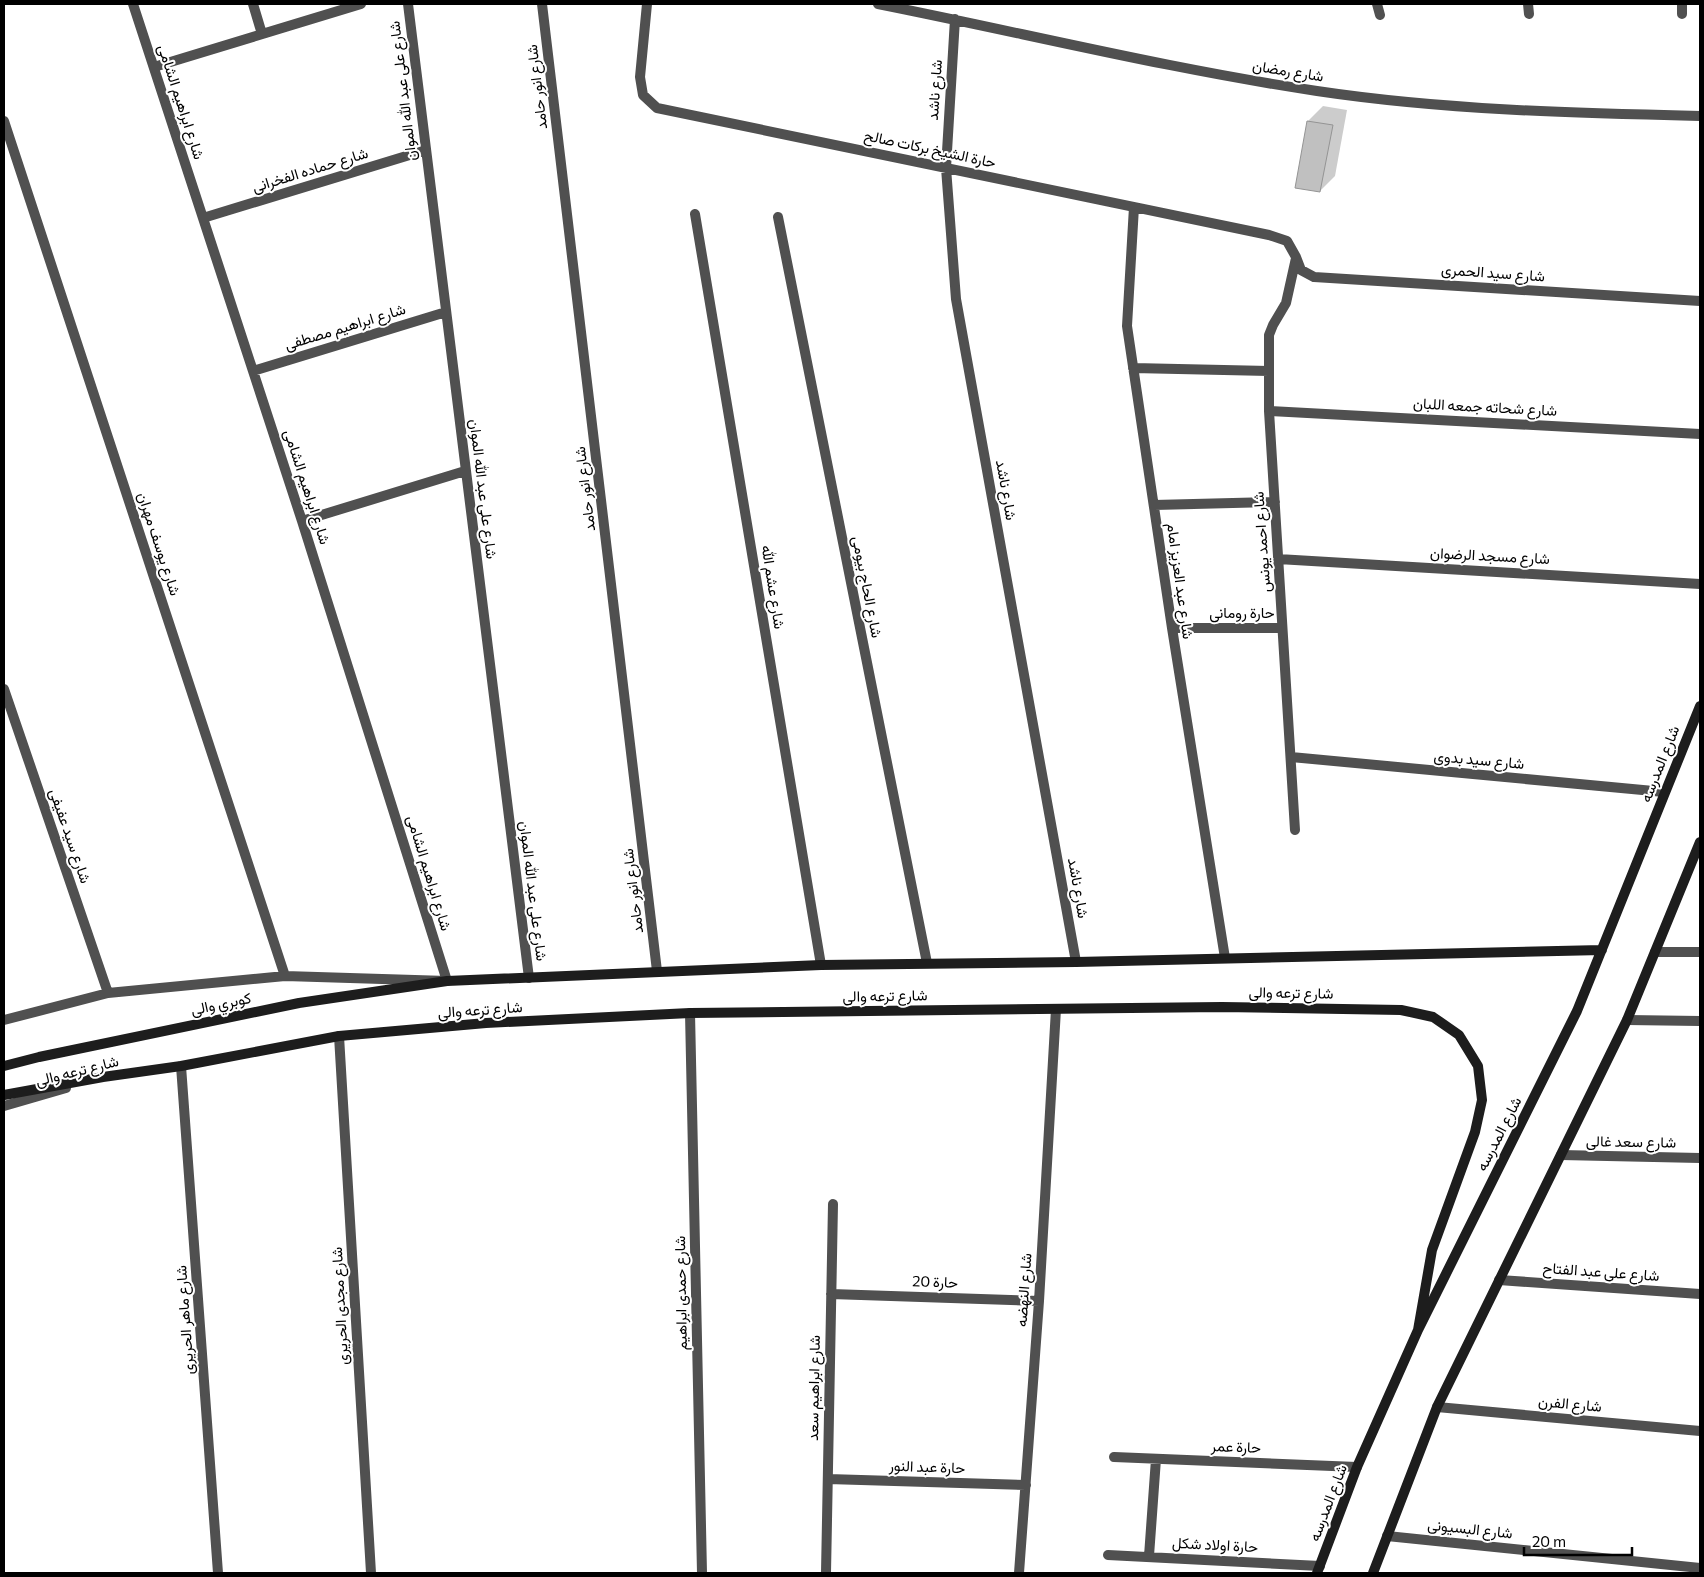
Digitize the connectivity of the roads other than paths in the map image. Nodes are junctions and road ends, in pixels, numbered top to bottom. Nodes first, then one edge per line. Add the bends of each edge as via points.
1 (133, 4) edge
2 (252, 4) edge
3 (361, 4) edge
4 (408, 4) edge
5 (542, 4) edge
6 (647, 4) edge
7 (878, 4) edge
8 (1377, 4) edge
9 (1380, 15) dead end
10 (955, 19) junction
11 (262, 34) junction
12 (154, 67) junction
13 (1700, 116) edge
14 (4, 121) edge
15 (426, 150) junction
16 (946, 168) junction
17 (1134, 207) junction
18 (695, 214) dead end
19 (778, 217) dead end
20 (204, 218) junction
21 (1296, 257) junction
22 (1700, 301) edge
23 (446, 312) junction
24 (1133, 368) junction
25 (253, 370) junction
26 (1269, 370) junction
27 (1269, 411) junction
28 (1700, 434) edge
29 (466, 471) junction
30 (1275, 502) junction
31 (1154, 505) junction
32 (302, 521) junction
33 (1278, 559) junction
34 (1700, 584) edge
35 (1172, 628) junction
36 (1282, 628) junction
37 (4, 689) edge
38 (1700, 706) edge
39 (1291, 758) junction
40 (1664, 792) junction
41 (1295, 830) dead end
42 (1700, 842) edge
43 (1602, 950) junction
44 (1655, 952) junction
45 (1700, 952) edge
46 (1224, 958) junction
47 (1076, 962) junction
48 (927, 963) junction
49 (821, 965) junction
50 (657, 971) junction
51 (285, 976) junction
52 (529, 978) junction
53 (447, 981) junction
54 (108, 992) junction
55 (1056, 1009) junction
56 (690, 1013) junction
57 (4, 1020) edge
58 (1626, 1020) junction
59 (1700, 1021) edge
60 (339, 1036) junction
61 (4, 1066) edge
62 (181, 1066) junction
63 (103, 1077) junction
64 (4, 1095) edge
65 (4, 1106) edge
66 (1561, 1155) junction
67 (1700, 1158) edge
68 (833, 1204) dead end
69 (1499, 1280) junction
70 (831, 1294) junction
71 (1700, 1294) edge
72 (1038, 1300) junction
73 (1418, 1330) junction
74 (1437, 1407) junction
75 (1700, 1431) edge
76 (1114, 1457) dead end
77 (1156, 1459) junction
78 (1357, 1467) junction
79 (828, 1479) junction
80 (1026, 1485) junction
81 (1387, 1536) junction
82 (1108, 1554) dead end
83 (1149, 1556) junction
84 (1700, 1568) edge
85 (1319, 1570) edge
86 (218, 1573) edge
87 (371, 1573) edge
88 (702, 1573) edge
89 (826, 1573) edge
90 (1019, 1573) edge
91 (1373, 1573) edge

1 - 12 street, شارع ابراهيم الشامى
2 - 11 street
3 - 11 street
4 - 15 street, شارع على عبد الله الموان
5 - 50 street, شارع انور حامد
6 - 16 street, حارة الشيخ بركات صالح via 640,77 643,95 657,108
7 - 10 street, شارع رمضان
8 - 9 street
10 - 13 street, شارع رمضان via 1224,76 1318,91 1521,111
10 - 16 street, شارع ناشد
11 - 12 street
12 - 20 street, شارع ابراهيم الشامى
14 - 51 street, شارع يوسف مهران
15 - 20 street, شارع حماده الفخرانى
15 - 23 street, شارع على عبد الله الموان
16 - 17 street, حارة الشيخ بركات صالح
16 - 47 street, شارع ناشد via 956,299
17 - 21 street, حارة الشيخ بركات صالح via 1269,235 1286,241
17 - 24 street, شارع عبد العزيز امام via 1127,326
18 - 49 street, شارع عشم الله
19 - 48 street, شارع الحاج بيومى
20 - 25 street, شارع ابراهيم الشامى
21 - 22 street, شارع سيد الحمرى via 1301,270 1314,277
21 - 26 street, شارع احمد يونس via 1286,304 1269,335
23 - 25 street, شارع ابراهيم مصطفى
23 - 29 street, شارع على عبد الله الموان
24 - 26 street
24 - 31 street, شارع عبد العزيز امام
25 - 32 street, شارع ابراهيم الشامى
26 - 27 street, شارع احمد يونس
27 - 28 street, شارع شحاته جمعه اللبان
27 - 30 street, شارع احمد يونس
29 - 32 street
29 - 52 street, شارع على عبد الله الموان
30 - 31 street
30 - 33 street, شارع احمد يونس
31 - 35 street, شارع عبد العزيز امام
32 - 53 street, شارع ابراهيم الشامى
33 - 34 street, شارع مسجد الرضوان
33 - 36 street, شارع احمد يونس
35 - 36 street, حارة رومانى
35 - 46 street, شارع عبد العزيز امام
36 - 39 street, شارع احمد يونس
37 - 54 street, شارع سيد عفيفى
38 - 40 main road, شارع المدرسه
39 - 40 street, شارع سيد بدوى
39 - 41 street, شارع احمد يونس
40 - 43 main road, شارع المدرسه
42 - 44 main road
43 - 46 main road, شارع ترعه والى
43 - 73 main road, شارع المدرسه via 1578,1011
44 - 45 street
44 - 58 main road
46 - 47 main road, شارع ترعه والى
47 - 48 main road, شارع ترعه والى
48 - 49 main road, شارع ترعه والى
49 - 50 main road, شارع ترعه والى
50 - 52 main road, شارع ترعه والى
51 - 53 street, شارع ترعه والى
51 - 54 street, شارع ترعه والى
52 - 53 main road, شارع ترعه والى
53 - 61 main road, كوبري والى via 298,1003
54 - 57 street, شارع ترعه والى
55 - 56 main road, شارع ترعه والى
55 - 72 street, شارع النهضه
55 - 73 main road, شارع ترعه والى via 1401,1010 1433,1017 1459,1035 1478,1066 1482,1100 1475,1132 1432,1250
56 - 60 main road, شارع ترعه والى via 486,1023
56 - 88 street, شارع حمدى ابراهيم
58 - 59 street
58 - 66 main road
60 - 62 main road, شارع ترعه والى
60 - 87 street, شارع مجدى الحريرى
62 - 63 main road, شارع ترعه والى
62 - 86 street, شارع ماهر الحريرى
63 - 64 main road
63 - 65 street, شارع ترعه والى
66 - 67 street, شارع سعد غالى
66 - 69 main road
68 - 70 street, شارع ابراهيم سعد
69 - 71 street, شارع على عبد الفتاح
69 - 74 main road
70 - 72 street, حارة 20
70 - 79 street, شارع ابراهيم سعد
72 - 80 street, شارع النهضه
73 - 78 main road, شارع المدرسه
74 - 75 street, شارع الفرن
74 - 81 main road
76 - 77 street, حارة عمر
77 - 78 street, حارة عمر
77 - 83 street
78 - 85 main road, شارع المدرسه
79 - 80 street, حارة عبد النور
79 - 89 street, شارع ابراهيم سعد
80 - 90 street, شارع النهضه
81 - 84 street, شارع البسيونى
81 - 91 main road
82 - 83 street, حارة اولاد شكل
83 - 85 street, حارة اولاد شكل

